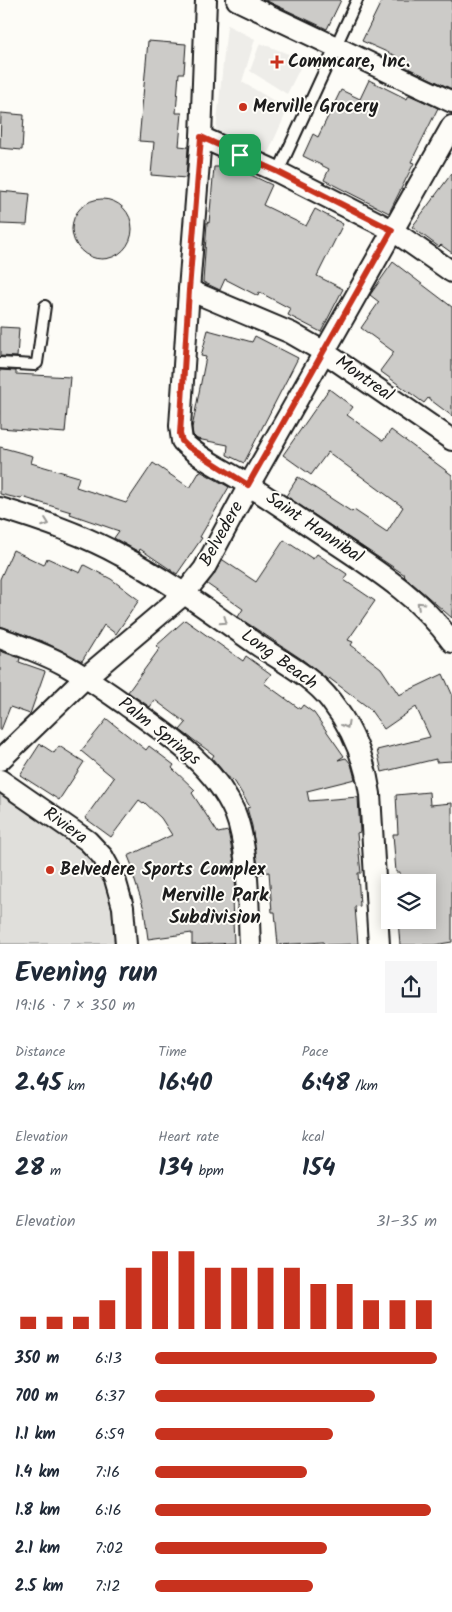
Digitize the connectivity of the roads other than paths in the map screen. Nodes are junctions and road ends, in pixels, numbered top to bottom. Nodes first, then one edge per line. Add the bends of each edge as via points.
1 (206, 0) edge
2 (237, 0) edge
3 (357, 0) edge
4 (335, 46) junction
5 (452, 102) edge
6 (452, 126) edge
7 (201, 137) junction
8 (278, 172) junction
9 (392, 230) junction
10 (452, 272) edge
11 (189, 290) junction
12 (45, 306) dead end
13 (324, 352) junction
14 (0, 363) edge
15 (452, 440) edge
16 (248, 485) junction
17 (0, 508) edge
18 (184, 594) junction
19 (0, 638) edge
20 (452, 642) edge
21 (86, 677) junction
22 (0, 760) edge
23 (0, 780) edge
24 (126, 944) edge
25 (250, 944) edge
26 (379, 944) edge

1 - 7 street, Saint Hannibal
2 - 4 street
3 - 4 lane
4 - 5 street
4 - 8 lane
6 - 9 street, Belvedere
7 - 8 street
7 - 11 street, Saint Hannibal
8 - 9 street
9 - 10 street
9 - 13 street, Belvedere
11 - 13 street, Montreal via 282,328
11 - 16 street, Saint Hannibal via 180,426 182,441
12 - 14 lane via 36,364
13 - 15 street, Montreal
13 - 16 street, Belvedere
16 - 18 street, Belvedere via 204,569
20 -> 16 street, Saint Hannibal via 438,622 388,578
17 -> 18 street, Long Beach via 96,542
18 - 21 street, Belvedere
18 -> 26 street, Long Beach via 311,681 330,700 358,746 370,794
19 - 21 street, Palm Springs via 44,655
21 - 22 street, Belvedere
21 - 25 street, Palm Springs via 194,757 224,795 235,813 243,839
23 - 24 street, Riviera via 88,841 103,857 118,888

